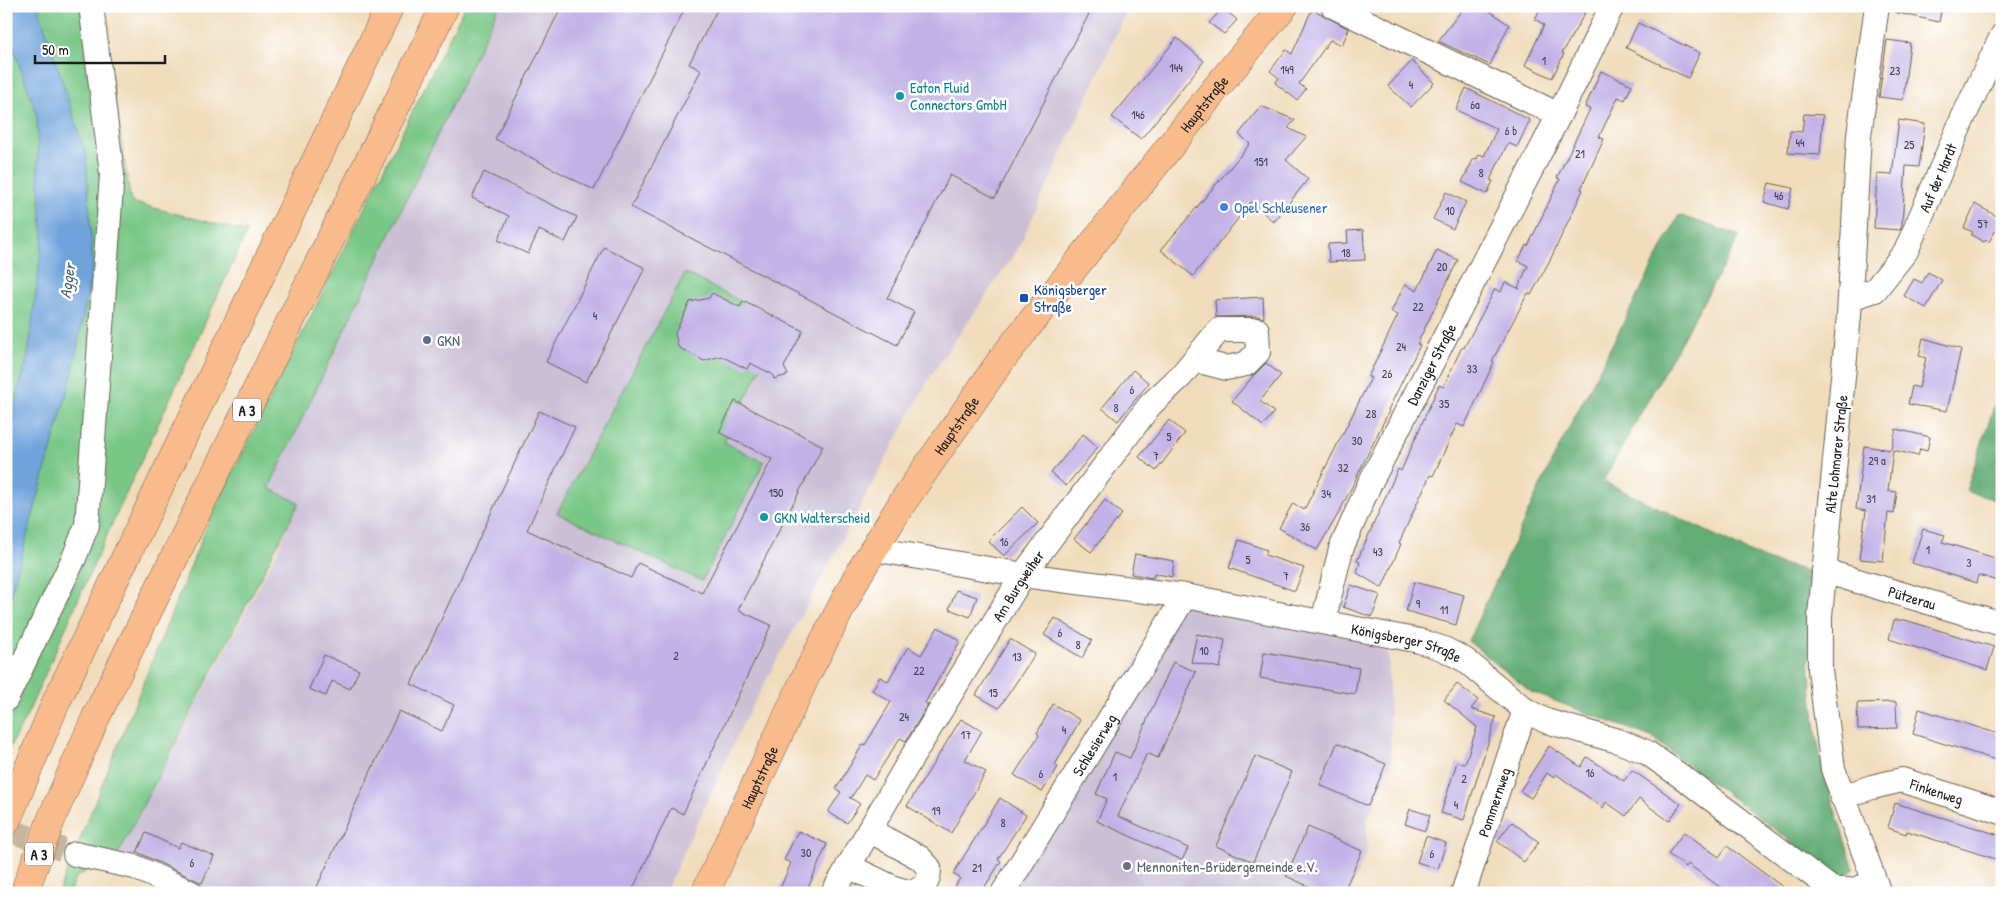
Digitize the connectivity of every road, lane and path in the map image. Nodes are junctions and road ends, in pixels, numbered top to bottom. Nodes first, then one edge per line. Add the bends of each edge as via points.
1 (390, 6) edge
2 (446, 6) edge
3 (1284, 6) edge
4 (1333, 6) edge
5 (1612, 6) edge
6 (1877, 6) edge
7 (92, 13) dead end
8 (2002, 36) edge
9 (1559, 115) junction
10 (1850, 298) junction
11 (1194, 360) dead end
12 (873, 549) junction
13 (1824, 571) junction
14 (1023, 575) junction
15 (1185, 596) junction
16 (1323, 622) junction
17 (2002, 624) edge
18 (6, 699) edge
19 (1525, 710) junction
20 (1842, 798) junction
21 (2002, 812) edge
22 (6, 822) edge
23 (869, 830) junction
24 (75, 854) tunnel mouth
25 (848, 866) junction
26 (1877, 888) edge
27 (24, 893) edge
28 (191, 893) edge
29 (706, 893) edge
30 (833, 893) edge
31 (912, 893) edge
32 (1003, 893) edge
33 (1463, 893) edge

1 - 22 main road via 57,700
2 - 27 main road, A 3 via 96,717 53,815
3 - 12 main road, Hauptstraße via 1002,359 931,459
4 - 9 street
5 - 9 street, Danziger Straße
6 - 10 street, Alte Lohmarer Straße via 1859,135
7 - 18 street via 112,174 87,525
8 - 10 street, Auf der Hardt via 1906,251 1875,290
9 - 16 street, Danziger Straße via 1369,485 1341,549
10 - 13 street, Alte Lohmarer Straße
11 - 14 street, Am Burgweiher via 1150,405
12 - 14 street, Königsberger Straße
12 - 29 main road, Hauptstraße via 807,674
13 - 17 street, Pützerau
13 - 20 street, Alte Lohmarer Straße via 1820,670 1833,769
14 - 15 street, Königsberger Straße
14 - 23 street, Am Burgweiher
15 - 16 street, Königsberger Straße
15 - 32 street, Schlesierweg
16 - 19 street, Königsberger Straße via 1420,641 1444,649 1465,660
19 - 26 street, Königsberger Straße via 1546,721 1646,752 1832,890
19 - 33 street, Pommernweg
20 - 21 street, Finkenweg via 1902,780
20 - 26 street, Alte Lohmarer Straße
23 - 25 street, Am Burgweiher
23 - 31 street via 920,858 929,868 929,879 923,888
24 - 28 street via 135,867
25 - 30 street, Am Burgweiher
25 - 31 street

